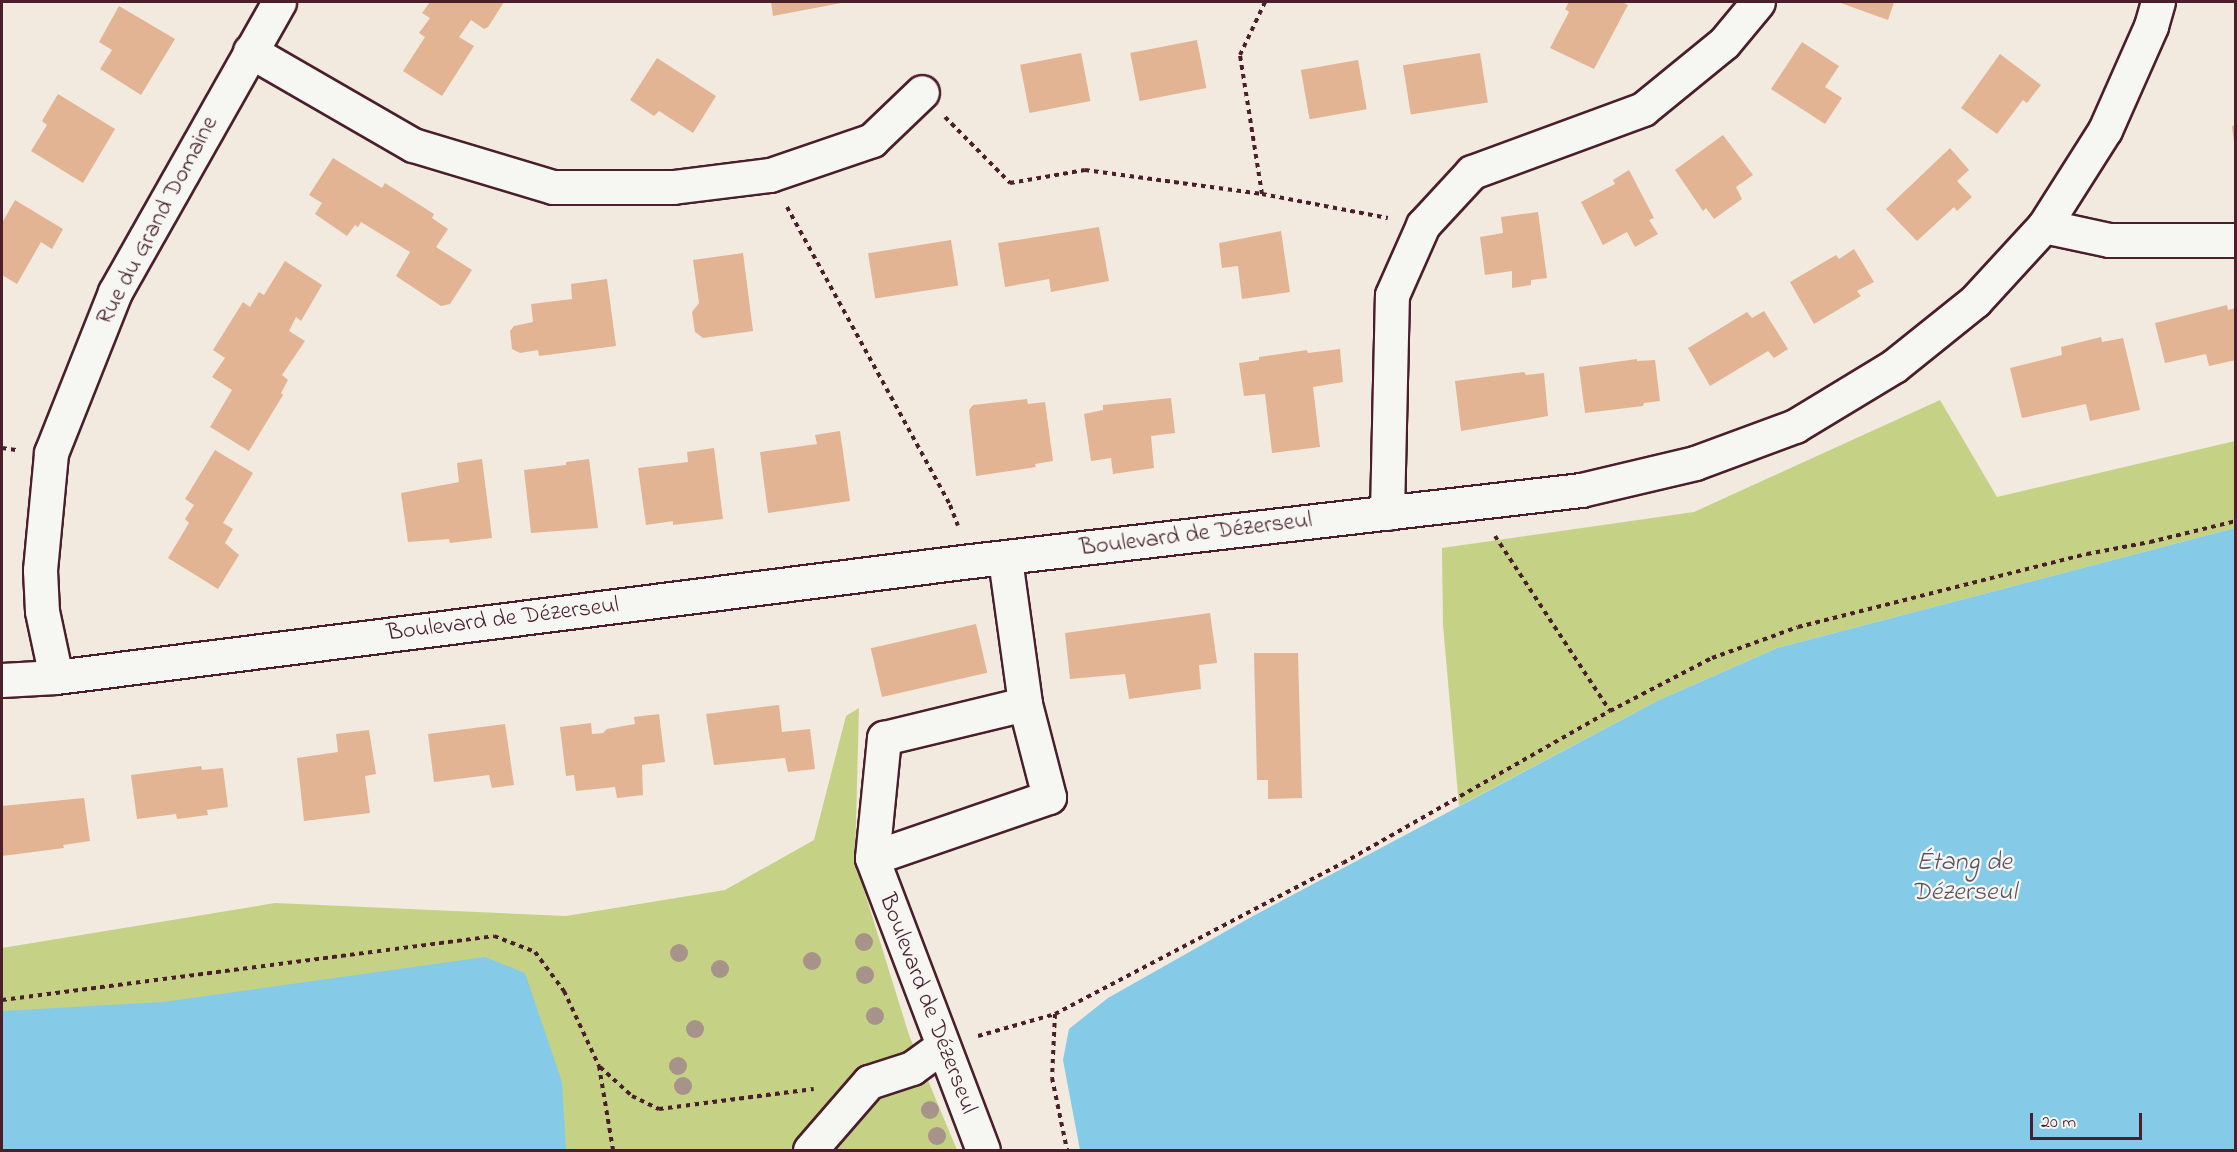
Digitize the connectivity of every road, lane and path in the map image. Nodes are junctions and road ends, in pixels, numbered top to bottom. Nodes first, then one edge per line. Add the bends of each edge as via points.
1 (279, 2) edge
2 (1265, 2) edge
3 (1758, 2) edge
4 (2158, 2) edge
5 (250, 51) junction
6 (922, 93) joint
7 (770, 175) junction
8 (1262, 194) junction
9 (1422, 225) junction
10 (2044, 226) junction
11 (2235, 240) edge
12 (1472, 501) junction
13 (1387, 513) junction
14 (2235, 521) edge
15 (1005, 559) junction
16 (971, 561) junction
17 (56, 677) junction
18 (2, 681) edge
19 (1025, 704) junction
20 (1610, 711) junction
21 (872, 858) junction
22 (2, 1000) edge
23 (1055, 1014) junction
24 (942, 1046) junction
25 (599, 1066) junction
26 (869, 1082) junction
27 (613, 1150) edge
28 (810, 1150) edge
29 (983, 1150) edge
30 (1067, 1150) edge

1 - 5 street, Rue du Grand Domaine
2 - 8 path via 1240,55
3 - 9 street via 1724,43 1643,109 1472,172
4 - 10 street, Boulevard de Dézerseul via 2105,130
5 - 7 street via 413,145 553,187 673,187
5 - 17 street, Rue du Grand Domaine via 115,292 51,453 40,570 42,610
6 - 7 street via 872,140
6 - 8 path via 1010,183 1085,171
7 - 16 path via 950,505
8 - 9 path
9 - 13 street via 1392,295
10 - 11 street via 2109,240
10 - 12 street, Boulevard de Dézerseul via 1976,301 1894,366 1795,426 1695,463 1581,490
12 - 13 street, Boulevard de Dézerseul
12 - 20 path
13 - 15 street, Boulevard de Dézerseul
14 - 20 path via 1798,627 1712,658
15 - 16 street, Boulevard de Dézerseul
15 - 19 street
16 - 17 street, Boulevard de Dézerseul
17 - 18 street, Boulevard de Dézerseul
19 - 21 street, Boulevard de Dézerseul via 884,738
19 - 21 street via 1049,797
20 - 23 path via 1343,863
21 - 24 street, Boulevard de Dézerseul
22 - 25 path via 494,936 535,952 564,991
23 - 24 path
23 - 30 path via 1052,1078
24 - 26 street via 912,1068
24 - 29 street, Boulevard de Dézerseul
25 - 26 path via 632,1096 659,1109
25 - 27 path
26 - 28 street

